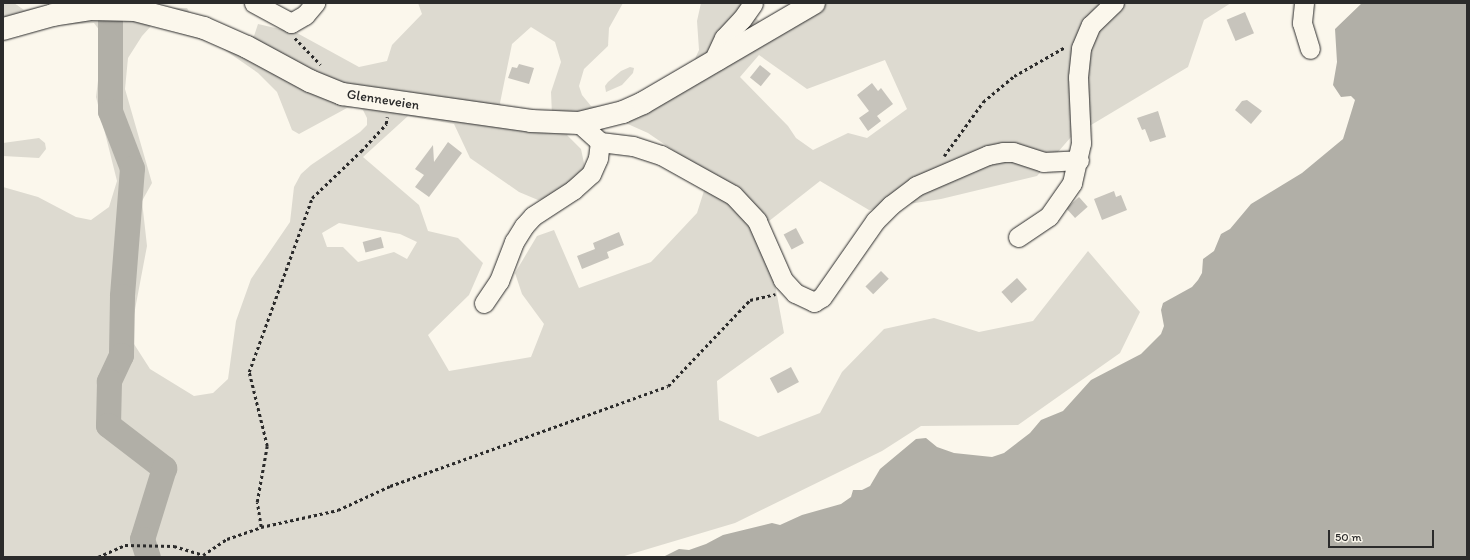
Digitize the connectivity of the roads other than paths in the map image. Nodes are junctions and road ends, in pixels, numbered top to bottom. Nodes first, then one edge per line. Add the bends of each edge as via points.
1 (254, 3) edge
2 (314, 3) edge
3 (752, 3) edge
4 (814, 3) edge
5 (1114, 3) edge
6 (1304, 3) edge
7 (136, 6) edge
8 (3, 29) edge
9 (1310, 49) dead end
10 (718, 60) junction
11 (579, 122) junction
12 (600, 142) junction
13 (1079, 160) junction
14 (1018, 237) dead end
15 (484, 303) dead end

1 - 2 street via 291,24 305,15
3 - 10 street via 742,19 724,38 716,54
4 - 10 main road, Glenneveien
5 - 13 street via 1091,25 1085,36 1078,78
6 - 9 street via 1302,23
7 - 8 main road, Glenneveien via 89,9 53,15
7 - 11 main road, Glenneveien via 227,38 310,81 342,94 531,121
10 - 11 main road, Glenneveien via 636,106 610,116
11 - 12 street
12 - 13 street via 632,146 661,155 733,195 757,221 780,274 791,290 808,301 819,300 875,221 903,195 925,182 988,155 1003,152 1013,152 1043,162
12 - 15 street via 598,158 591,174 573,190 533,216 524,226 514,242 499,281
13 - 14 street via 1072,183 1056,209 1042,222

